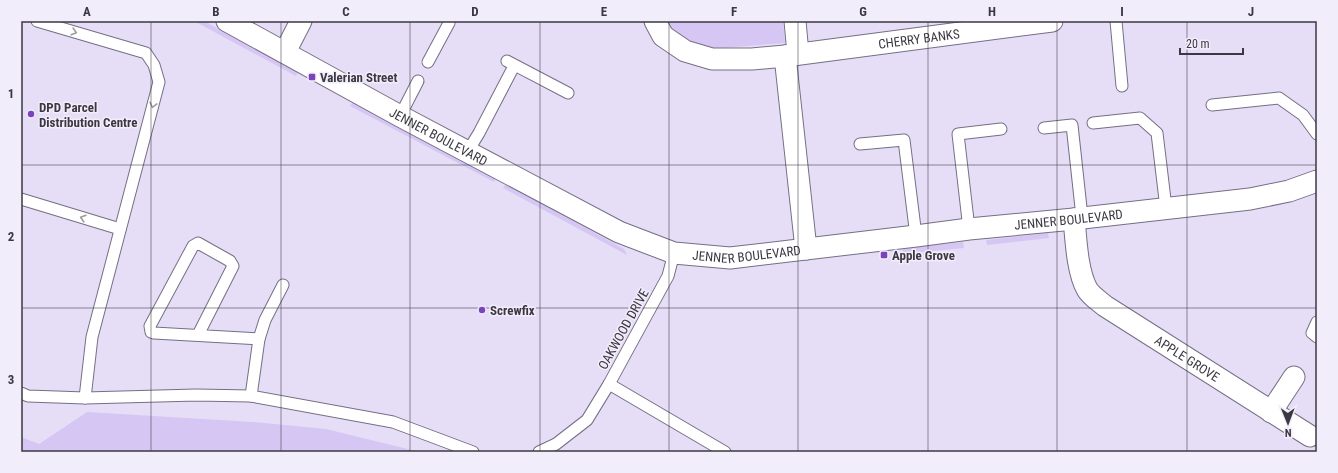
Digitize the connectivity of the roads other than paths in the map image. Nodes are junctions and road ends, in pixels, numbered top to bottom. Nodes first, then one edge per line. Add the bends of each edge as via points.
1 (37, 21) edge
2 (227, 21) edge
3 (301, 21) edge
4 (655, 21) edge
5 (795, 21) edge
6 (1052, 21) edge
7 (1116, 21) edge
8 (449, 23) dead end
9 (285, 52) junction
10 (792, 55) junction
11 (428, 62) dead end
12 (418, 81) dead end
13 (1122, 86) dead end
14 (568, 93) dead end
15 (1212, 105) dead end
16 (400, 116) junction
17 (1093, 123) dead end
18 (1044, 128) dead end
19 (1000, 129) dead end
20 (1317, 134) edge
21 (860, 144) dead end
22 (468, 151) junction
23 (1317, 182) edge
24 (21, 199) edge
25 (1166, 208) junction
26 (1078, 218) junction
27 (120, 229) junction
28 (969, 229) junction
29 (916, 236) junction
30 (806, 249) junction
31 (674, 253) junction
32 (283, 284) dead end
33 (1317, 322) edge
34 (198, 335) junction
35 (1317, 337) edge
36 (259, 339) junction
37 (1294, 377) dead end
38 (609, 384) junction
39 (21, 393) edge
40 (251, 396) junction
41 (85, 398) junction
42 (1271, 412) junction
43 (1310, 436) dead end
44 (473, 452) edge
45 (539, 452) edge
46 (724, 452) edge

1 -> 27 lane via 146,53 154,66 158,82
2 - 9 street, JENNER BOULEVARD
3 - 9 street
4 - 10 street, CHERRY BANKS via 663,36 685,51 712,59
5 - 10 street
6 - 10 street, CHERRY BANKS
7 - 13 lane
8 - 11 lane
9 - 16 street, JENNER BOULEVARD
10 - 30 street
12 - 16 lane
14 - 22 lane via 510,63 479,133
15 - 20 lane via 1279,98 1303,115
16 - 22 street, JENNER BOULEVARD
17 - 25 lane via 1140,118 1157,134
18 - 26 lane via 1072,125
19 - 28 lane via 958,134
21 - 29 lane via 904,140
22 - 31 street, JENNER BOULEVARD via 619,232
23 - 25 street, JENNER BOULEVARD via 1250,199
27 -> 24 lane
25 - 26 street, JENNER BOULEVARD
26 - 28 street, JENNER BOULEVARD
26 - 42 street, APPLE GROVE via 1076,239 1082,277 1087,290 1105,306
27 - 41 lane via 92,337
28 - 29 street, JENNER BOULEVARD
29 - 30 street, JENNER BOULEVARD
30 - 31 street, JENNER BOULEVARD via 730,258
31 - 38 lane, OAKWOOD DRIVE via 668,276
32 - 36 lane via 265,320
33 - 35 lane via 1312,333
34 - 34 lane via 233,266 230,261 198,243 193,246 150,326 151,332
34 - 36 lane
36 - 40 lane
37 - 42 street
38 - 45 lane via 587,420 556,444
38 - 46 lane, OAKWOOD DRIVE
39 - 41 lane via 28,396
40 - 41 lane
40 - 44 lane via 394,422
42 - 43 street, APPLE GROVE

